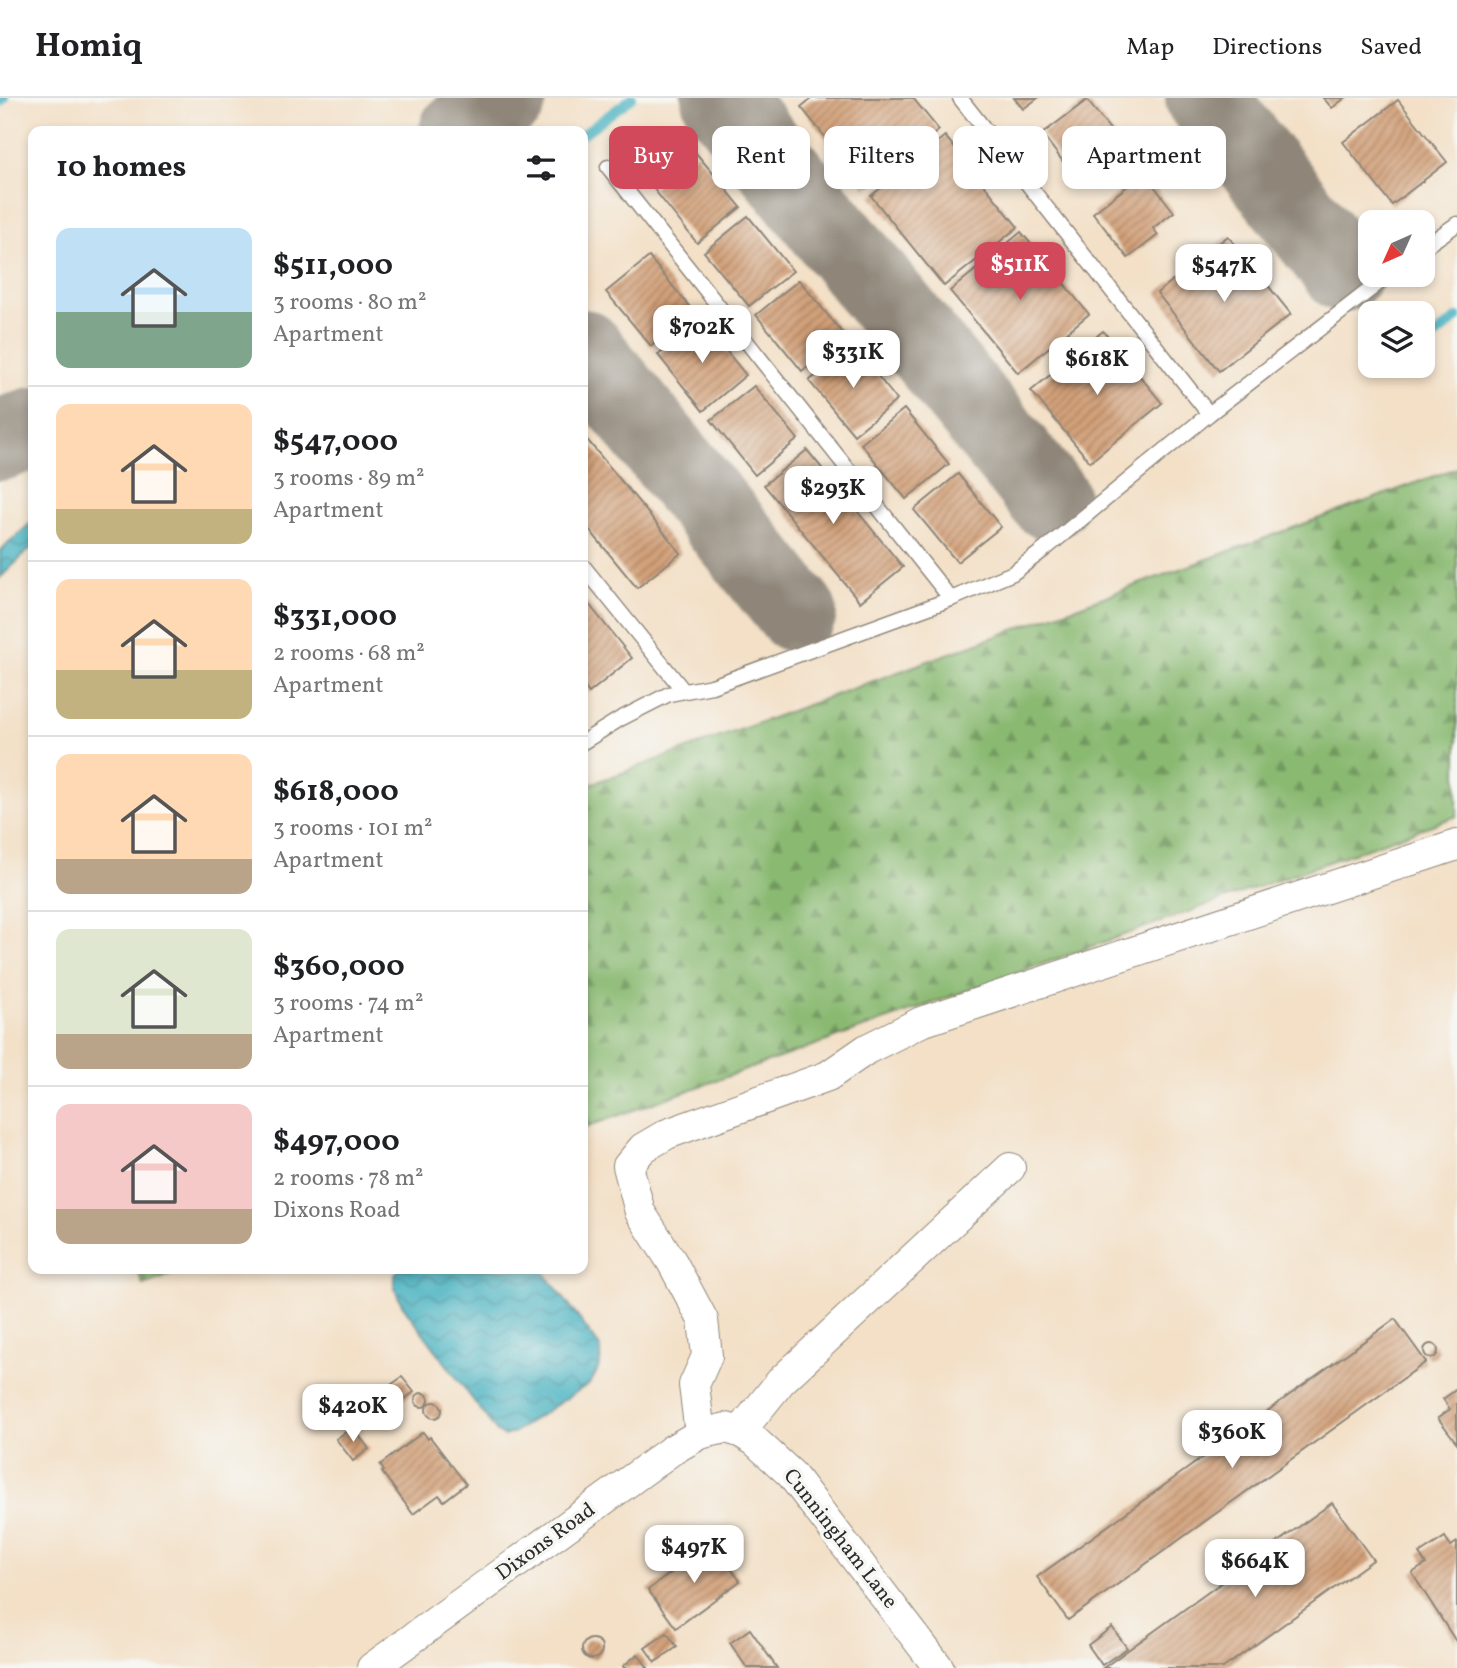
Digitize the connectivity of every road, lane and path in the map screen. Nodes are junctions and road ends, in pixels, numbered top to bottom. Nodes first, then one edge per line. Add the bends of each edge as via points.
1 (960, 98) edge
2 (608, 167) dead end
3 (1457, 224) edge
4 (1435, 240) edge
5 (1373, 287) edge
6 (1209, 414) junction
7 (588, 572) edge
8 (951, 599) junction
9 (683, 690) junction
10 (588, 739) edge
11 (1457, 845) edge
12 (1010, 1168) dead end
13 (722, 1431) junction
14 (372, 1668) edge
15 (939, 1668) edge

1 - 6 lane
2 - 8 lane
3 - 4 lane
5 - 6 lane
6 - 8 lane via 1013,573
7 - 9 lane
8 - 9 lane via 712,685
9 - 10 lane via 651,702
11 - 13 street via 921,1022 867,1049 828,1076 667,1134 643,1147 628,1166 640,1212 703,1320 707,1356 694,1385
12 - 13 street
13 - 14 street, Dixons Road via 673,1450
13 - 15 street, Cunningham Lane via 755,1441 791,1474

